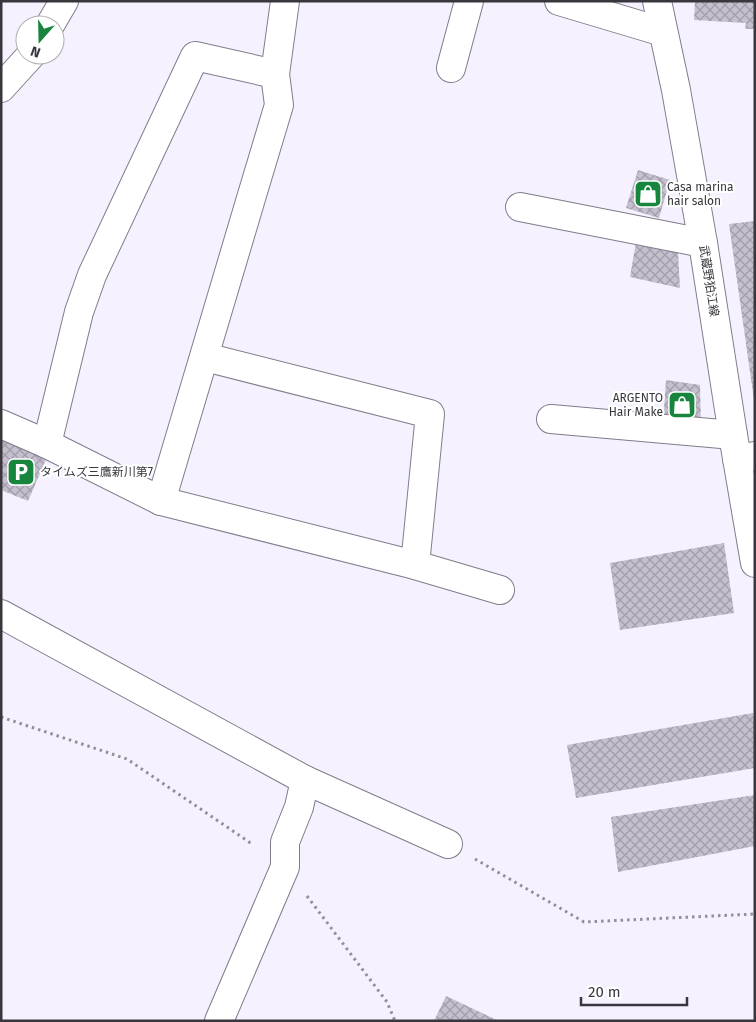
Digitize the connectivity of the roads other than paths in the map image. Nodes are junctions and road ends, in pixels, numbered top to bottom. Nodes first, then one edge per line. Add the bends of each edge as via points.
1 (64, 1) edge
2 (285, 1) edge
3 (469, 1) edge
4 (558, 1) edge
5 (657, 1) edge
6 (56, 15) edge
7 (663, 32) junction
8 (22, 65) edge
9 (451, 68) dead end
10 (275, 74) junction
11 (1, 88) edge
12 (520, 207) dead end
13 (703, 243) junction
14 (205, 357) junction
15 (551, 419) dead end
16 (1, 424) edge
17 (48, 444) junction
18 (741, 450) edge
19 (161, 501) junction
20 (755, 563) edge
21 (415, 565) junction
22 (500, 590) dead end
23 (1, 614) edge
24 (305, 780) junction
25 (448, 844) road end
26 (218, 1021) edge

1 - 6 street
2 - 10 street
3 - 9 street
4 - 7 street
5 - 7 street, 武蔵野狛江線
7 - 13 street, 武蔵野狛江線
8 - 11 street
10 - 14 street via 279,105
10 - 17 street via 195,56 92,275 79,312
12 - 13 street
13 - 18 street, 武蔵野狛江線
14 - 19 street
14 - 21 street via 430,414
15 - 18 street
16 - 17 street
17 - 19 street
18 - 20 street, 武蔵野狛江線
19 - 21 street
21 - 22 street
23 - 24 street
24 - 25 street
24 - 26 street via 299,808 285,842 285,867

